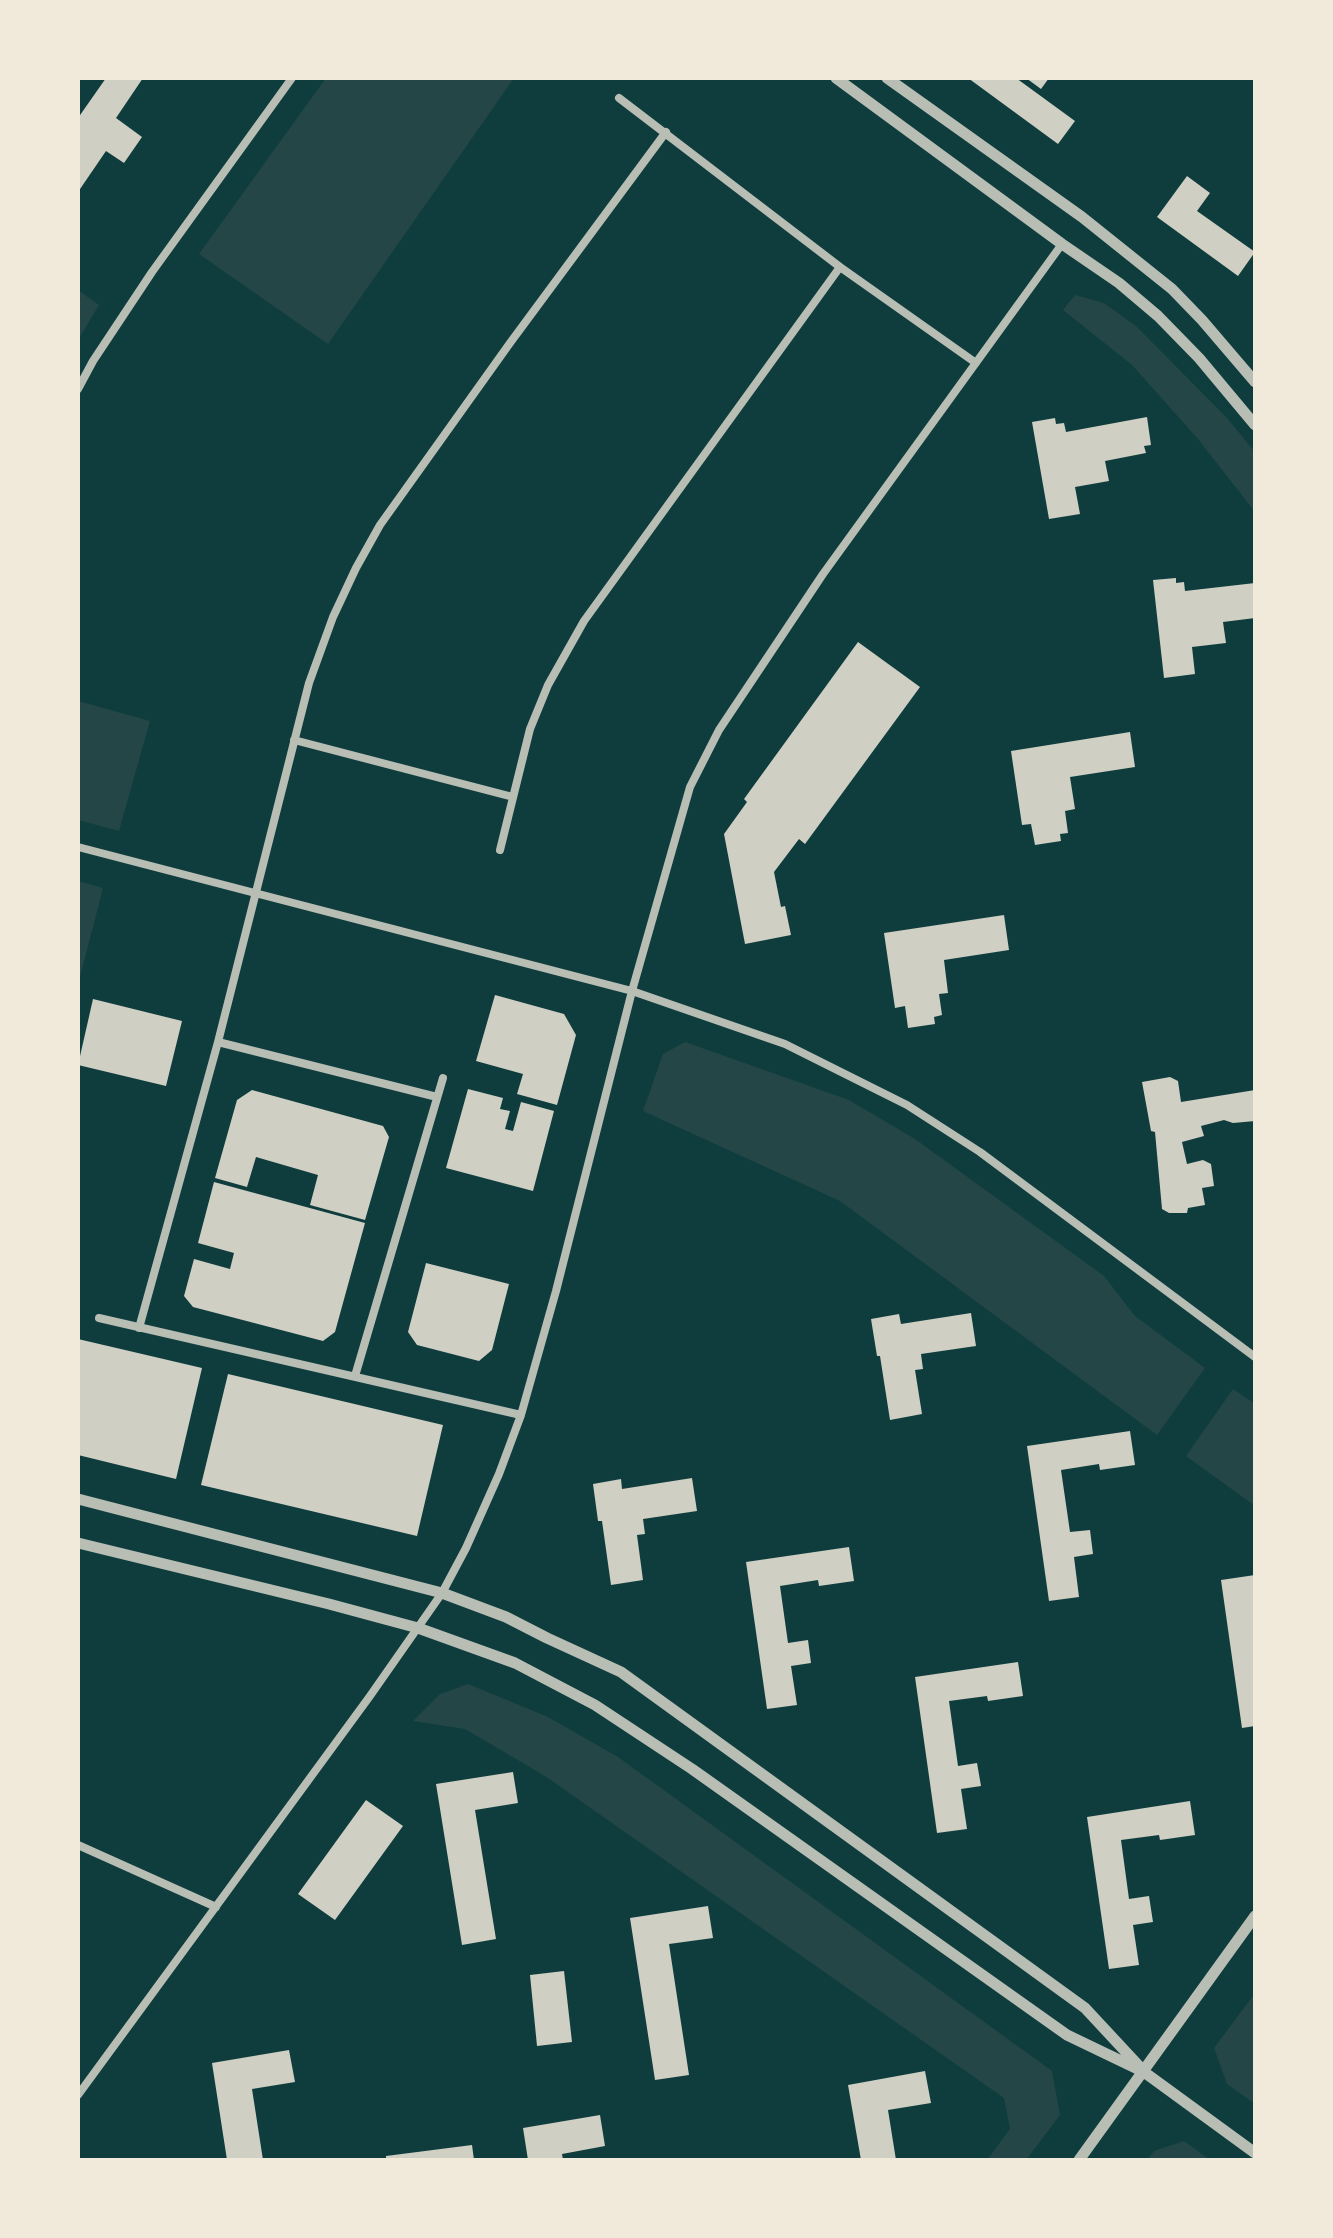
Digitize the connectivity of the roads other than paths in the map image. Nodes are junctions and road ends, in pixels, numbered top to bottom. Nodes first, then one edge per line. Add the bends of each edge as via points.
1 (292, 78) edge
2 (836, 78) edge
3 (887, 78) edge
4 (619, 98) dead end
5 (666, 132) junction
6 (1062, 244) junction
7 (840, 267) junction
8 (976, 363) junction
9 (1255, 382) edge
10 (78, 389) edge
11 (1255, 425) edge
12 (294, 740) junction
13 (513, 797) junction
14 (78, 847) edge
15 (500, 850) dead end
16 (256, 895) junction
17 (632, 991) junction
18 (218, 1042) junction
19 (443, 1078) dead end
20 (437, 1097) junction
21 (99, 1318) dead end
22 (139, 1328) junction
23 (1255, 1357) edge
24 (355, 1376) junction
25 (521, 1415) junction
26 (78, 1499) edge
27 (78, 1543) edge
28 (442, 1593) junction
29 (418, 1628) junction
30 (78, 1845) edge
31 (216, 1907) junction
32 (1255, 1916) edge
33 (1144, 2072) junction
34 (78, 2095) edge
35 (1255, 2153) edge
36 (1079, 2160) edge

1 - 10 street via 152,272
2 - 6 street
3 - 9 street via 1160,279
4 - 5 street
5 - 7 street
5 - 12 street via 380,525 333,617
6 - 8 street
6 - 11 street via 1158,316
7 - 8 street
7 - 13 street via 584,621 530,729
8 - 17 street via 719,730 690,787
12 - 13 street
12 - 16 street
13 - 15 street
14 - 16 street
16 - 17 street
16 - 18 street
17 - 23 street via 785,1044 907,1105 980,1152
17 - 25 street
18 - 20 street
18 - 22 street
19 - 20 street
20 - 24 street
21 - 22 street
22 - 24 street
24 - 25 street
25 - 28 street via 475,1531
26 - 28 street
27 - 29 street
28 - 29 street
28 - 33 street via 621,1672 1085,2008
29 - 31 street
29 - 33 street via 515,1663 595,1705 1067,2035
30 - 31 street
31 - 34 street
32 - 33 street
33 - 35 street
33 - 36 street

